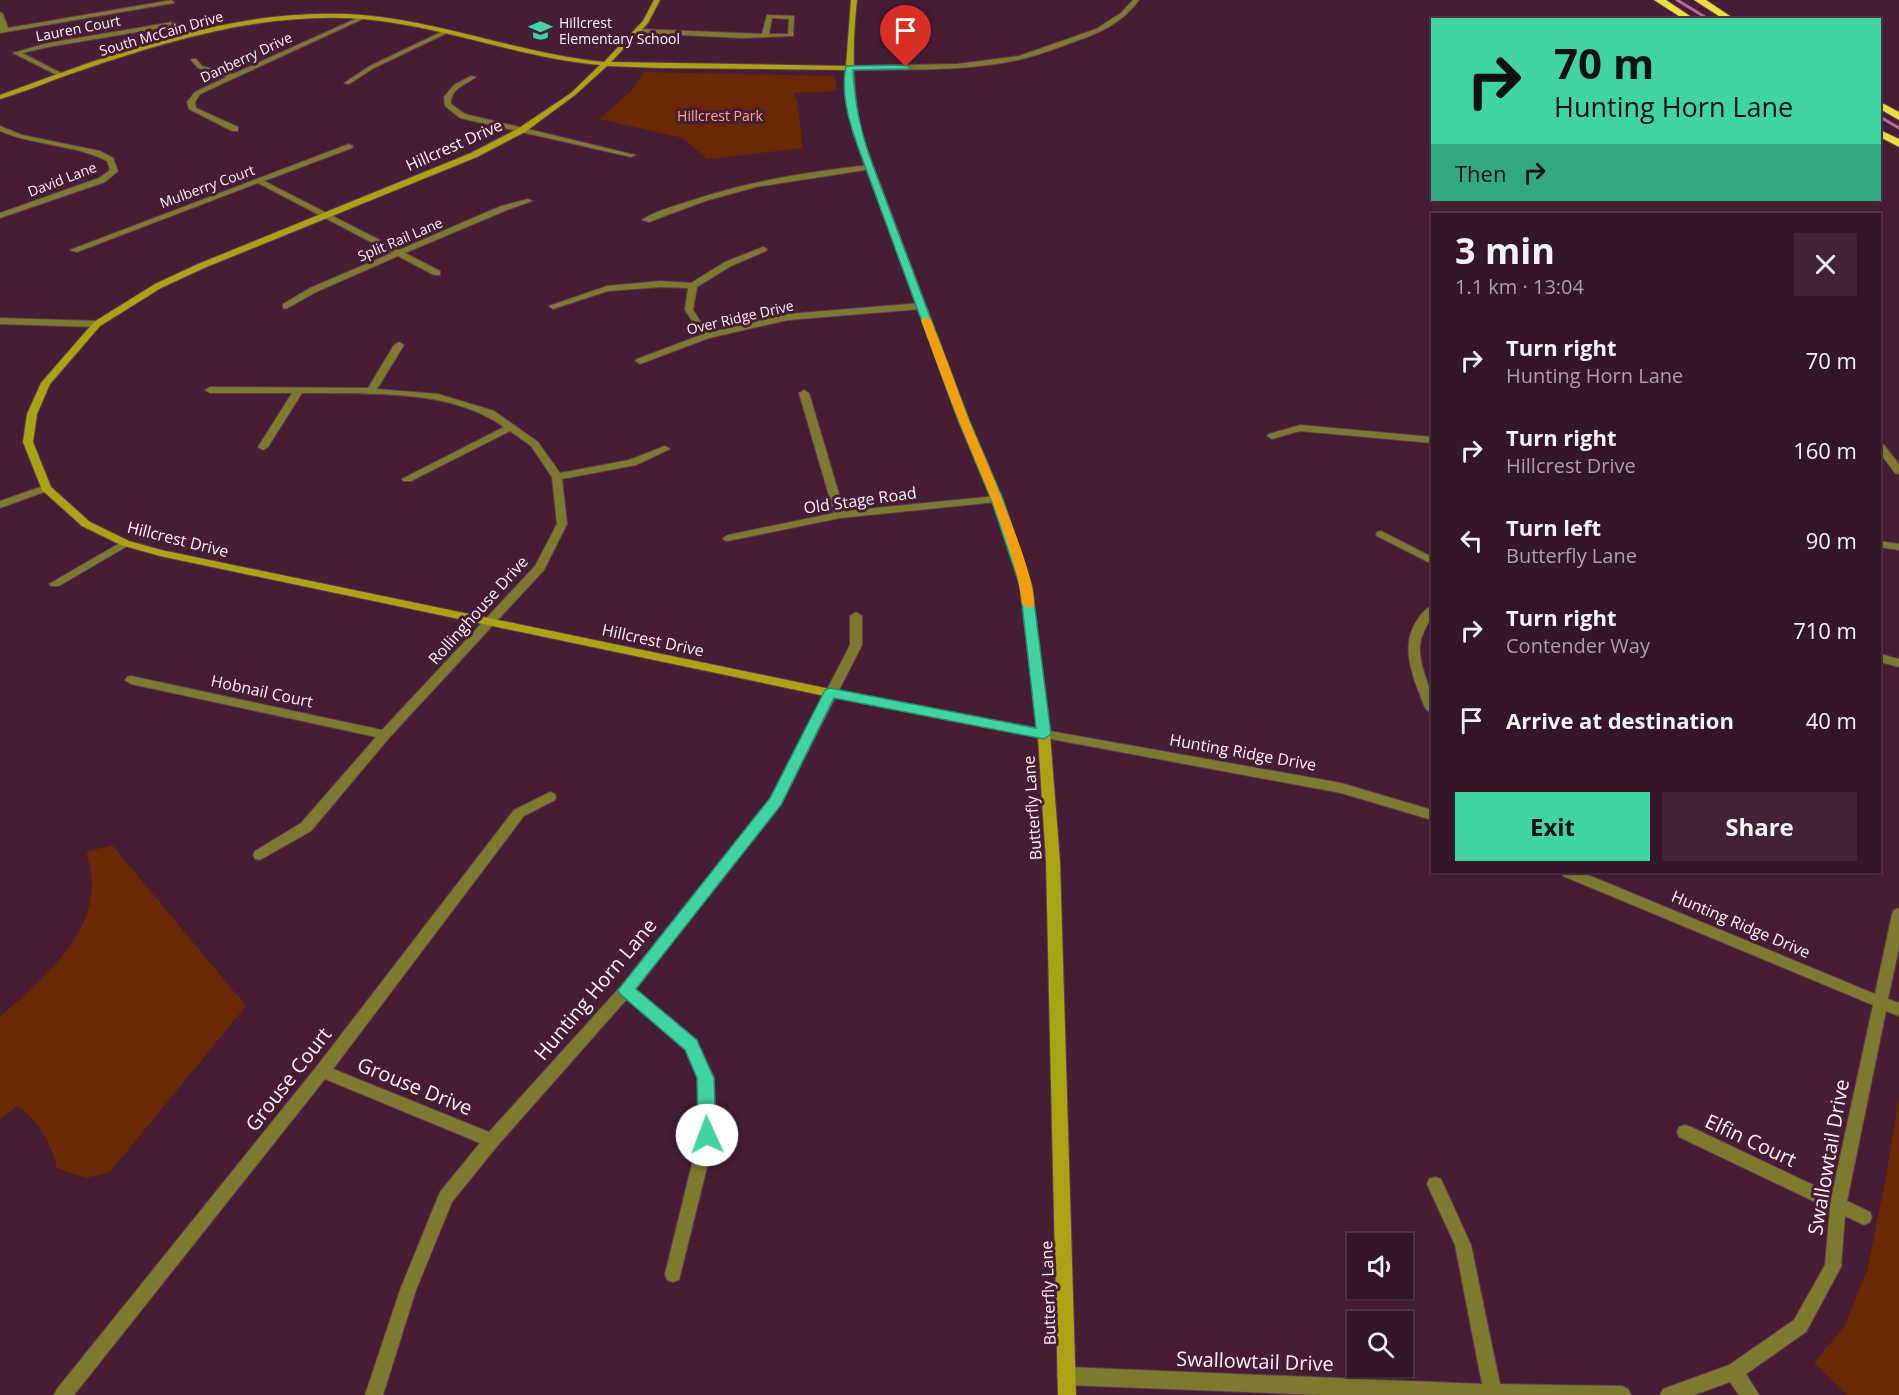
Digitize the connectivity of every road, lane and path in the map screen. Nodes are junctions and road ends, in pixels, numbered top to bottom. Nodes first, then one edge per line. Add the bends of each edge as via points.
1 (124, 0) edge
2 (657, 0) edge
3 (854, 0) edge
4 (1136, 0) edge
5 (1659, 0) edge
6 (1699, 0) edge
7 (172, 2) dead end
8 (128, 10) junction
9 (0, 14) edge
10 (364, 17) junction
11 (1689, 18) edge
12 (1729, 18) edge
13 (2, 30) edge
14 (639, 30) junction
15 (443, 33) junction
16 (189, 35) junction
17 (765, 36) junction
18 (194, 60) dead end
19 (604, 65) junction
20 (849, 66) junction
21 (61, 75) junction
22 (233, 76) junction
23 (473, 77) dead end
24 (347, 83) dead end
25 (0, 97) edge
26 (1881, 106) edge
27 (1899, 117) edge
28 (0, 128) edge
29 (235, 129) dead end
30 (522, 130) junction
31 (1881, 134) edge
32 (1899, 144) edge
33 (349, 146) dead end
34 (631, 155) dead end
35 (869, 166) junction
36 (259, 181) junction
37 (528, 201) dead end
38 (0, 216) edge
39 (326, 216) junction
40 (646, 220) dead end
41 (763, 249) dead end
42 (74, 250) dead end
43 (401, 254) junction
44 (437, 273) dead end
45 (693, 286) junction
46 (286, 306) dead end
47 (553, 306) dead end
48 (921, 306) junction
49 (0, 321) edge
50 (97, 324) junction
51 (706, 336) junction
52 (399, 345) dead end
53 (640, 361) dead end
54 (210, 390) dead end
55 (299, 390) junction
56 (371, 391) junction
57 (804, 393) dead end
58 (511, 427) junction
59 (1272, 435) dead end
60 (1431, 440) edge
61 (263, 447) dead end
62 (665, 449) dead end
63 (1881, 451) edge
64 (1899, 471) edge
65 (557, 477) junction
66 (407, 480) dead end
67 (46, 488) junction
68 (997, 499) junction
69 (0, 505) edge
70 (840, 515) junction
71 (1381, 534) dead end
72 (728, 538) dead end
73 (125, 543) junction
74 (1881, 544) edge
75 (1899, 547) edge
76 (1431, 560) edge
77 (55, 584) dead end
78 (1431, 611) edge
79 (856, 616) dead end
80 (492, 621) junction
81 (1881, 658) edge
82 (1899, 663) edge
83 (131, 680) dead end
84 (830, 693) junction
85 (1431, 706) edge
86 (1044, 734) junction
87 (385, 735) junction
88 (550, 797) dead end
89 (1431, 815) edge
90 (260, 855) dead end
91 (1570, 873) edge
92 (1899, 914) edge
93 (626, 990) junction
94 (1880, 1002) junction
95 (1899, 1010) edge
96 (322, 1071) junction
97 (1685, 1132) dead end
98 (492, 1140) junction
99 (1435, 1185) dead end
100 (1838, 1205) junction
101 (1864, 1217) dead end
102 (673, 1274) dead end
103 (1734, 1372) junction
104 (1066, 1376) junction
105 (1493, 1394) edge
106 (63, 1395) edge
107 (374, 1395) edge
108 (1067, 1395) edge
109 (1622, 1395) edge
110 (1669, 1395) edge
111 (1750, 1395) edge

1 - 8 street
2 - 14 street, Hillcrest Drive
3 - 20 street, Butterfly Lane
4 - 20 street via 1104,28 1038,52 995,62
5 - 11 highway
6 - 12 highway
7 - 8 street
8 - 13 street
9 - 13 street
10 - 15 street, South McCain Drive
10 - 16 street, South McCain Drive via 297,17
10 - 22 street, Danberry Drive
14 - 17 street
14 - 19 street, Hillcrest Drive
15 - 19 street, South McCain Drive
15 - 24 street
16 - 21 street, South McCain Drive
16 - 21 street, Lauren Court via 181,25 173,24 16,53
17 - 17 street via 789,36 792,17 769,16
18 - 22 street via 200,67
19 - 20 street, South McCain Drive via 777,69
19 - 30 street, Hillcrest Drive via 545,116
20 - 35 street, Butterfly Lane via 851,105
21 - 25 street, South McCain Drive
22 - 29 street, Danberry Drive via 197,93 191,102 193,109
23 - 30 street via 451,91 447,105 464,116
26 - 27 highway
28 - 38 street, David Lane via 31,140 97,153 110,160 114,171 102,180
30 - 34 street
30 - 39 street, Hillcrest Drive via 474,155
31 - 32 highway
33 - 36 street, Mulberry Court
35 - 40 street via 796,175 728,190
35 - 48 street, Butterfly Lane
36 - 39 street
36 - 42 street, Mulberry Court
37 - 43 street, Split Rail Lane
39 - 43 street
39 - 50 street, Hillcrest Drive via 169,281
41 - 45 street via 728,264
43 - 44 street
43 - 46 street, Split Rail Lane via 313,290
45 - 47 street via 661,284 606,289
45 - 51 street via 689,310
48 - 51 street, Over Ridge Drive via 788,317
48 - 68 street, Butterfly Lane
49 - 50 street
50 - 67 street, Hillcrest Drive via 46,383 32,414 28,442
51 - 53 street, Over Ridge Drive
52 - 56 street
54 - 55 street, Rollinghouse Drive
55 - 56 street, Rollinghouse Drive
55 - 61 street
56 - 58 street, Rollinghouse Drive via 438,398 491,413
57 - 70 street
58 - 65 street, Rollinghouse Drive via 535,444
58 - 66 street
59 - 60 street via 1300,428
62 - 65 street via 632,464
63 - 64 street
65 - 80 street, Rollinghouse Drive via 562,524 540,568
67 - 69 street
67 - 73 street, Hillcrest Drive via 86,524
68 - 70 street, Old Stage Road
68 - 86 street, Butterfly Lane via 1026,586
70 - 72 street, Old Stage Road
71 - 76 street
73 - 77 street
73 - 80 street, Hillcrest Drive
74 - 75 street
78 - 85 street via 1416,629 1413,645
79 - 84 street, Hunting Horn Lane via 856,645
80 - 84 street, Hillcrest Drive
80 - 87 street, Rollinghouse Drive
81 - 82 street
83 - 87 street, Hobnail Court
84 - 86 street, Hillcrest Drive
84 - 93 street, Hunting Horn Lane via 776,801
86 - 89 street, Hunting Ridge Drive via 1341,789
86 - 104 street, Butterfly Lane via 1053,862
87 - 90 street, Rollinghouse Drive via 306,827
88 - 96 street, Grouse Court via 519,813
91 - 94 street, Hunting Ridge Drive
92 - 94 street, Swallowtail Drive
93 - 98 street, Hunting Horn Lane
93 - 102 street via 691,1045 706,1078 707,1135
94 - 95 street, Hunting Ridge Drive
94 - 100 street, Swallowtail Drive
96 - 98 street, Grouse Drive
96 - 106 street, Grouse Court
97 - 100 street, Elfin Court
98 - 107 street, Hunting Horn Lane via 446,1197 408,1290
99 - 105 street via 1463,1245
100 - 101 street, Elfin Court
100 - 103 street, Swallowtail Drive via 1833,1267 1800,1326
103 - 110 street, Swallowtail Drive
103 - 111 street
104 - 105 street, Swallowtail Drive
104 - 108 street, Butterfly Lane
105 - 109 street, Swallowtail Drive

